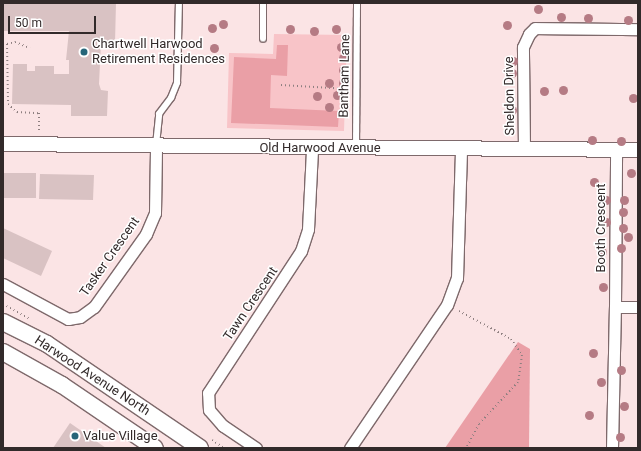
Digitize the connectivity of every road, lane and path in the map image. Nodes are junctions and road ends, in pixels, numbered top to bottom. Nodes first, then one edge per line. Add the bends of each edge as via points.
1 (179, 3) edge
2 (263, 3) edge
3 (357, 3) edge
4 (638, 29) edge
5 (263, 39) dead end
6 (7, 44) junction
7 (3, 45) edge
8 (30, 48) dead end
9 (280, 85) dead end
10 (356, 89) junction
11 (3, 144) edge
12 (39, 144) junction
13 (156, 146) junction
14 (356, 148) junction
15 (312, 149) junction
16 (461, 149) junction
17 (524, 149) junction
18 (616, 150) junction
19 (638, 150) edge
20 (3, 284) edge
21 (615, 307) junction
22 (638, 307) edge
23 (459, 311) dead end
24 (3, 322) edge
25 (3, 352) edge
26 (155, 448) edge
27 (200, 448) edge
28 (256, 448) edge
29 (350, 448) edge
30 (466, 448) edge
31 (612, 448) edge

1 - 13 lane via 176,83 171,98 159,114
2 - 5 lane
3 - 10 lane, Bantham Lane
4 - 17 street, Sheldon Drive via 535,28 529,34 523,47
6 - 7 path
6 - 8 path via 15,42
6 - 12 path via 8,104 17,112 39,113
9 - 10 path
10 - 14 lane, Bantham Lane
11 - 12 street, Old Harwood Avenue
12 - 13 street, Old Harwood Avenue
13 - 15 street, Old Harwood Avenue
13 - 20 street, Tasker Crescent via 155,213 146,234 94,307 80,318 68,319
14 - 15 street, Old Harwood Avenue
14 - 16 street, Old Harwood Avenue
15 - 28 street, Tawn Crescent via 308,229 301,251 208,393 209,410 213,416
16 - 17 street, Old Harwood Avenue
16 - 29 street via 457,278 447,305
17 - 18 street, Old Harwood Avenue
18 - 19 street, Old Harwood Avenue
18 - 21 street, Booth Crescent
21 - 22 street
21 - 31 street, Booth Crescent
23 - 30 path via 511,339 522,355 518,382 479,424
24 - 27 main road, Harwood Avenue North via 47,344
25 - 26 main road, Harwood Avenue North via 62,385

